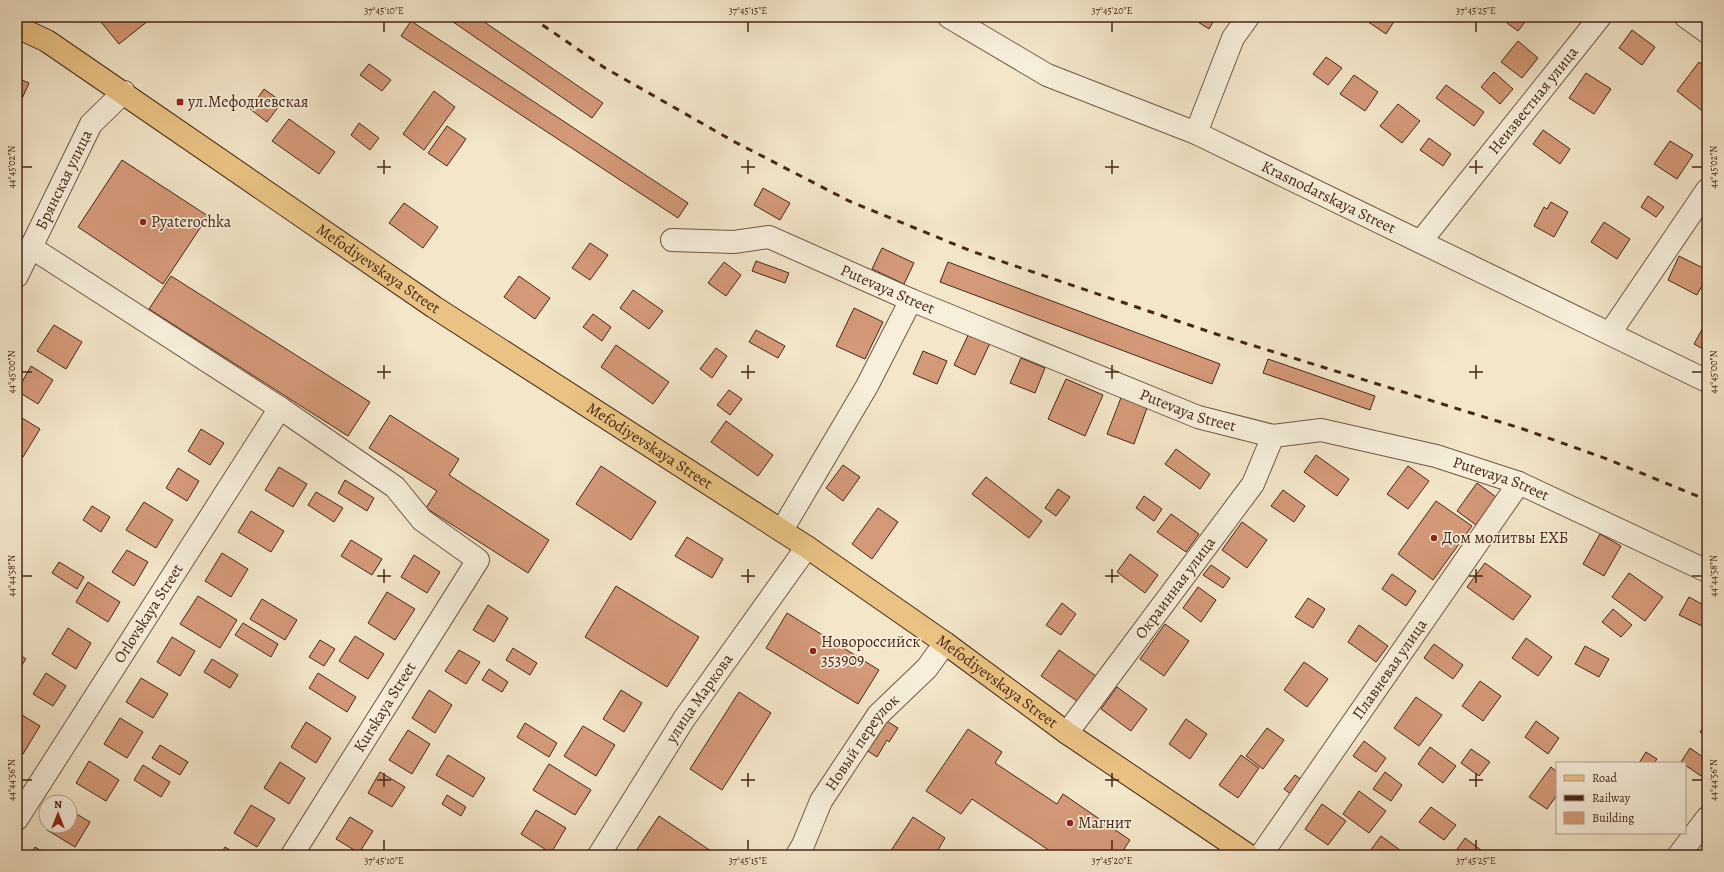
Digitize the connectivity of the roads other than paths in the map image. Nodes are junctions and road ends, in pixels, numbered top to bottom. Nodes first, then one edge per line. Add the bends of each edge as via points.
1 (949, 17) edge
2 (1248, 17) edge
3 (1600, 17) edge
4 (1686, 17) edge
5 (17, 27) edge
6 (1707, 32) edge
7 (124, 92) junction
8 (1196, 133) junction
9 (1707, 190) edge
10 (672, 240) dead end
11 (1422, 241) junction
12 (32, 248) junction
13 (17, 276) edge
14 (911, 300) junction
15 (1610, 333) junction
16 (1707, 381) edge
17 (280, 408) junction
18 (1273, 436) junction
19 (1519, 483) junction
20 (782, 530) junction
21 (807, 547) junction
22 (1707, 571) edge
23 (945, 643) junction
24 (1067, 733) junction
25 (1707, 818) edge
26 (17, 819) edge
27 (292, 855) edge
28 (598, 855) edge
29 (798, 855) edge
30 (1248, 855) edge
31 (1260, 855) edge
32 (1679, 855) edge

1 - 8 street, Krasnodarskaya Street via 1047,75
2 - 8 street via 1233,38
3 - 11 street, Неизвестная улица
4 - 6 street
5 - 7 main road, Mefodiyevskaya Street via 47,41
7 - 12 street, Брянская улица via 91,124
7 - 20 main road, Mefodiyevskaya Street via 434,307
8 - 11 street, Krasnodarskaya Street
9 - 15 street
10 - 14 street, Putevaya Street via 734,242 769,237
11 - 15 street, Krasnodarskaya Street
12 - 13 street, Брянская улица
12 - 17 street
14 - 18 street, Putevaya Street via 1198,417
14 - 20 street via 867,386
15 - 16 street, Krasnodarskaya Street
17 - 26 street, Orlovskaya Street
17 - 27 street, Kurskaya Street via 395,487 422,520 478,560
18 - 19 street, Putevaya Street via 1321,430 1436,456
18 - 24 street, Окраинная улица via 1253,484
19 - 22 street, Putevaya Street
19 - 31 street, Плавневая улица
20 - 21 main road, Mefodiyevskaya Street
21 - 23 main road, Mefodiyevskaya Street
21 - 28 street, улица Маркова via 684,719
23 - 24 main road, Mefodiyevskaya Street
23 - 29 street, Новый переулок via 927,668 878,715 820,801 804,846
24 - 30 main road, Mefodiyevskaya Street
25 - 32 street

